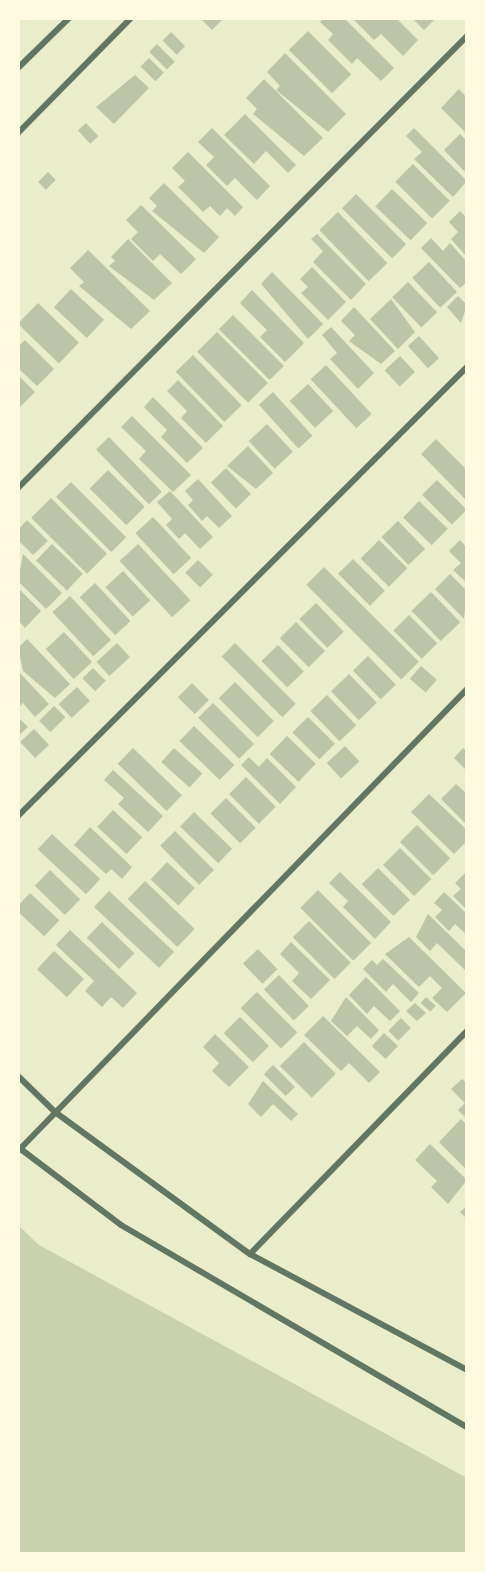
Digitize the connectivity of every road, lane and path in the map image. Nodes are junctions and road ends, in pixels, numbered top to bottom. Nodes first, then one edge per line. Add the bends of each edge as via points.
1 (69, 18) edge
2 (131, 18) edge
3 (467, 36) edge
4 (18, 69) edge
5 (18, 133) edge
6 (467, 367) edge
7 (18, 488) edge
8 (467, 689) edge
9 (18, 816) edge
10 (467, 1030) edge
11 (18, 1076) edge
12 (55, 1112) junction
13 (19, 1148) edge
14 (250, 1254) junction
15 (466, 1368) edge
16 (467, 1427) edge

1 - 4 street
2 - 5 street
3 - 7 street
6 - 9 street
8 - 12 street
10 - 14 street
11 - 12 street
12 - 13 street
12 - 14 street
13 - 16 street via 121,1225
14 - 15 street

